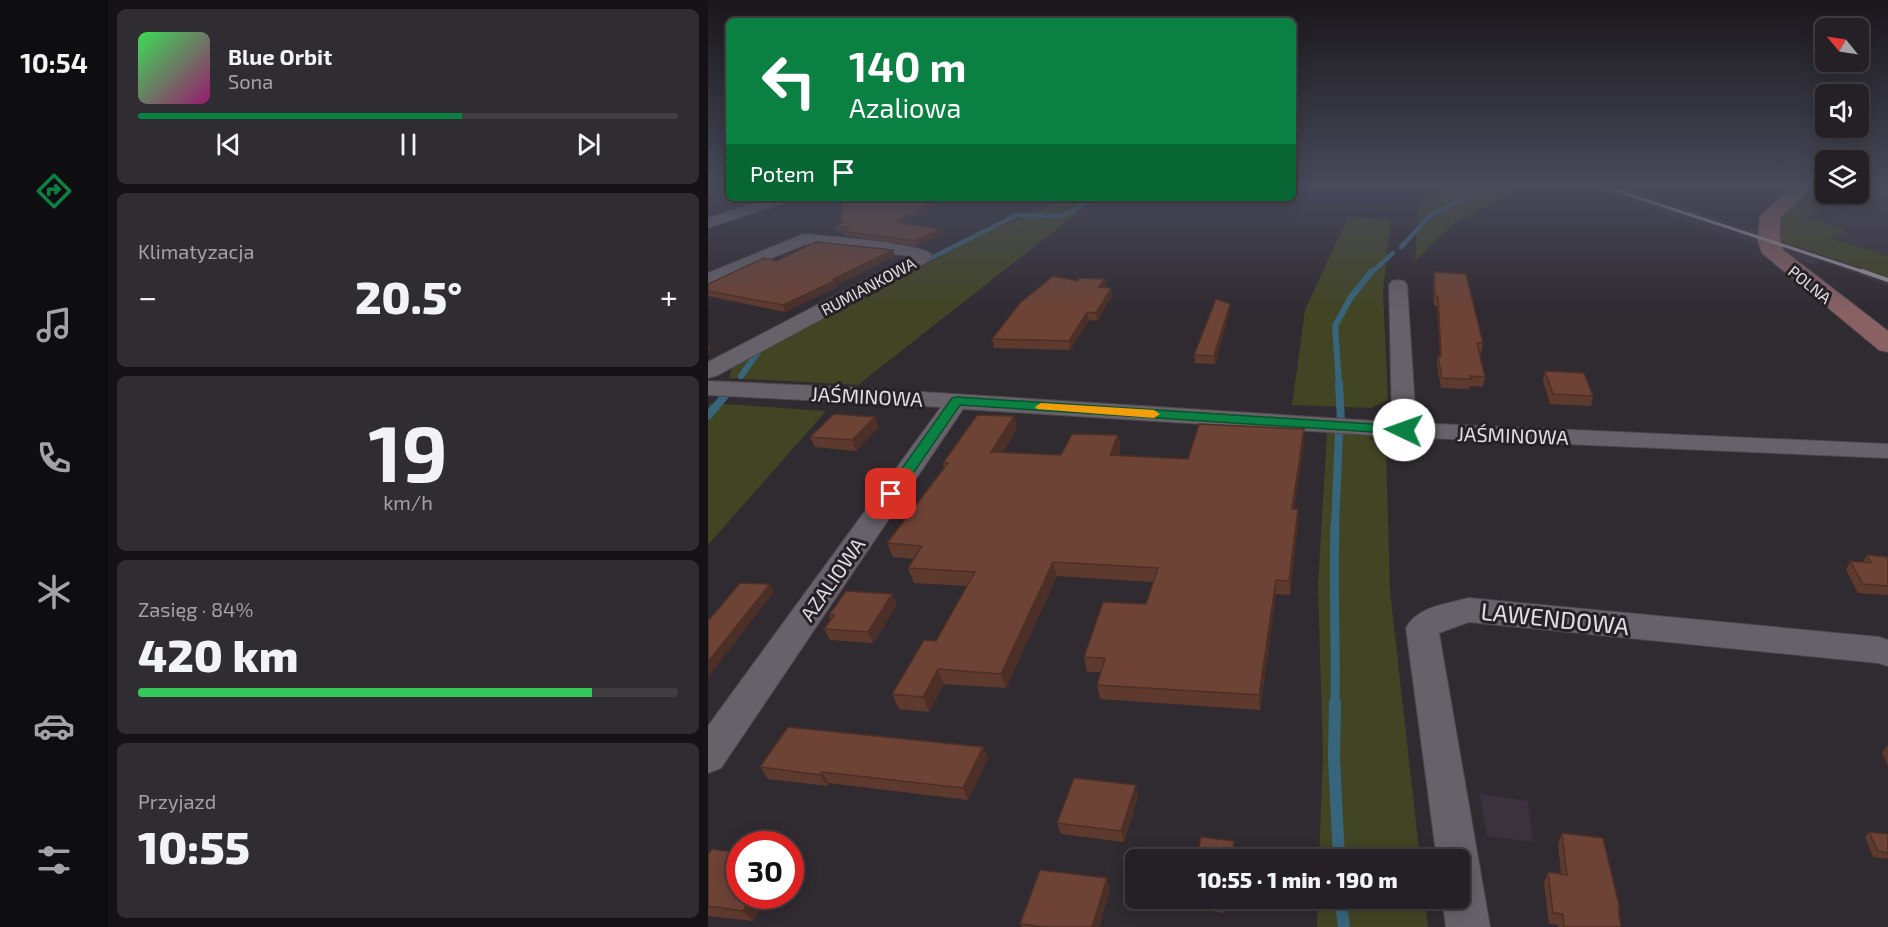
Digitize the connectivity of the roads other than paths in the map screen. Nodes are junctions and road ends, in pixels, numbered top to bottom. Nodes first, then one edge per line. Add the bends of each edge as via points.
1 (1770, 227) edge
2 (708, 279) edge
3 (1398, 285) dead end
4 (1888, 344) edge
5 (708, 370) edge
6 (708, 388) edge
7 (957, 401) junction
8 (1404, 430) junction
9 (1888, 451) edge
10 (1888, 653) edge
11 (708, 756) edge
12 (1456, 849) edge
13 (1465, 909) edge
14 (1468, 927) edge

1 - 4 street, POLNA via 1773,253
2 - 5 street, RUMIANKOWA via 804,239 924,255
3 - 8 street
6 - 7 street, JAŚMINOWA
7 - 8 street, JAŚMINOWA
7 - 11 street, AZALIOWA
8 - 9 street, JAŚMINOWA
10 - 12 street, LAWENDOWA via 1469,610 1433,620 1422,628
13 - 14 street

